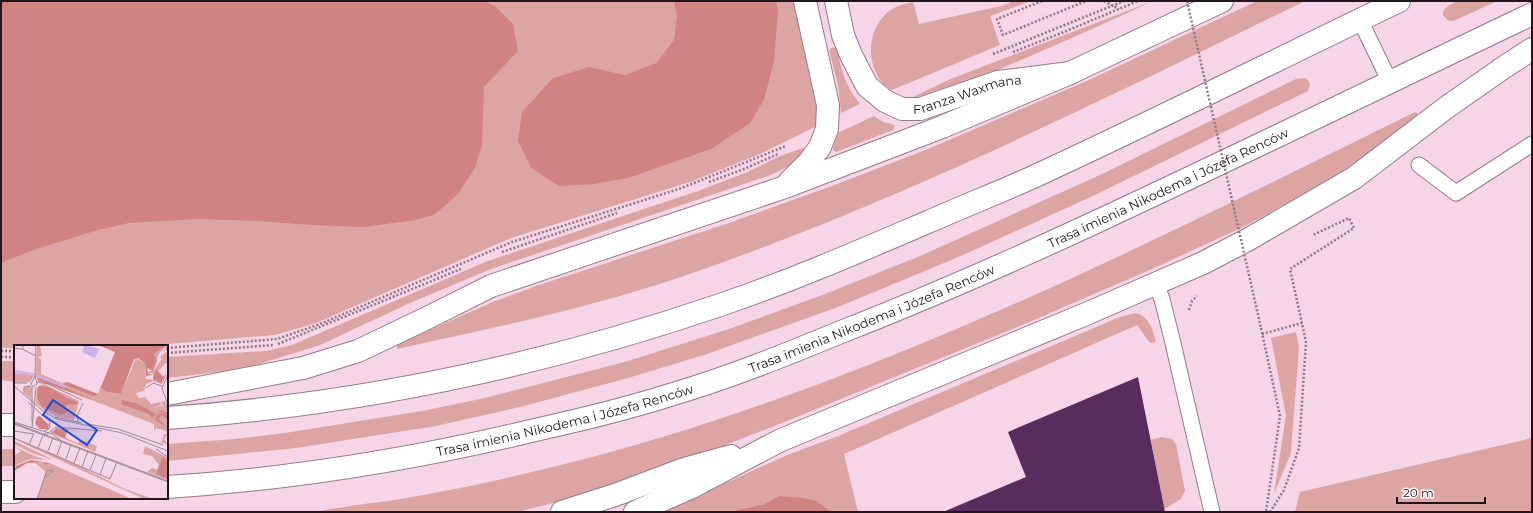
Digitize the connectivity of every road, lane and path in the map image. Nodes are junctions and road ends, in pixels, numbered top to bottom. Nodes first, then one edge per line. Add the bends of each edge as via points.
1 (805, 1) edge
2 (836, 1) edge
3 (1042, 1) edge
4 (1086, 1) edge
5 (1104, 1) edge
6 (1124, 1) edge
7 (1138, 1) edge
8 (1187, 1) edge
9 (1222, 1) edge
10 (1399, 1) edge
11 (1113, 6) junction
12 (1120, 10) junction
13 (1532, 14) edge
14 (1360, 20) junction
15 (1532, 49) edge
16 (1013, 52) dead end
17 (991, 55) dead end
18 (1070, 73) junction
19 (1390, 82) junction
20 (790, 144) dead end
21 (1532, 144) edge
22 (1419, 165) dead end
23 (785, 187) junction
24 (1308, 237) dead end
25 (1252, 262) dead end
26 (1245, 265) dead end
27 (1156, 284) junction
28 (1201, 291) dead end
29 (1188, 312) dead end
30 (1302, 323) junction
31 (1262, 334) junction
32 (168, 348) edge
33 (1, 351) edge
34 (14, 351) edge
35 (1, 357) edge
36 (14, 357) edge
37 (168, 394) edge
38 (168, 418) edge
39 (775, 444) junction
40 (168, 487) edge
41 (1, 492) edge
42 (14, 492) edge
43 (562, 512) edge
44 (635, 512) edge
45 (1212, 512) edge
46 (1266, 512) edge
47 (1270, 512) edge

1 - 23 main road via 828,106 827,130 820,147
2 - 18 main road, Franza Waxmana via 843,35 867,86 885,102 902,109 933,106 998,82
3 - 4 path via 997,19 1003,35
5 - 11 path
6 - 11 path
7 - 12 path
8 - 31 path, bridge
9 - 18 main road
10 - 14 main road
11 - 12 path
11 - 17 path
12 - 16 path
13 - 19 main road, Trasa imienia Nikodema i Józefa Renców
14 - 19 lane
14 - 38 main road via 1029,178 866,249 703,311 581,347 485,372 412,387 336,400 217,415
15 - 27 main road via 1447,107 1354,178 1249,239
18 - 23 main road via 942,127
19 - 40 main road, Trasa imienia Nikodema i Józefa Renców via 1000,267 812,344 670,395 593,417 377,463
20 - 32 path via 679,189 512,242 320,324 276,340
21 - 22 lane via 1456,193
23 - 37 main road via 491,286 358,351 304,368
24 - 30 path via 1350,218 1354,228 1290,269
25 - 26 path
27 - 39 main road
27 - 45 lane via 1172,339
28 - 29 path via 1192,301
30 - 31 path
30 - 47 path via 1306,342 1299,448 1284,490
31 - 46 path via 1280,416
33 - 34 path
35 - 36 path
39 - 43 main road via 684,469
39 - 44 main road via 692,487
41 - 42 main road

